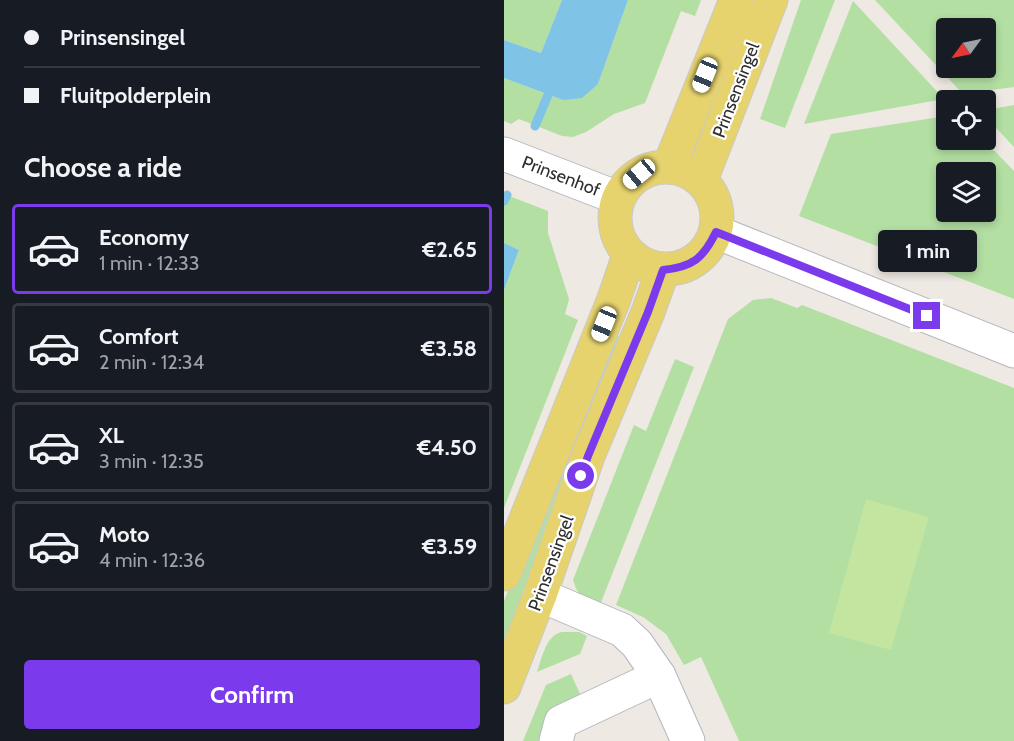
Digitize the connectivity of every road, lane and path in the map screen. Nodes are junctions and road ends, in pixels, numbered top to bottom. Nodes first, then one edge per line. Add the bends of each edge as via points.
1 (736, 0) edge
2 (771, 0) edge
3 (504, 154) edge
4 (669, 167) junction
5 (700, 180) junction
6 (618, 198) junction
7 (716, 232) junction
8 (629, 255) junction
9 (663, 270) junction
10 (1014, 351) edge
11 (504, 574) edge
12 (540, 595) junction
13 (659, 676) junction
14 (504, 687) edge
15 (556, 741) edge
16 (688, 741) edge

1 - 4 main road, Prinsensingel
2 - 5 main road, Prinsensingel
3 - 6 street, Prinsenhof
4 - 5 main road
4 - 6 main road via 639,174 626,184
5 - 7 main road via 715,204
6 - 8 main road via 615,229
7 - 9 main road via 696,261
7 - 10 street
8 - 9 main road via 650,268
8 - 11 main road
9 - 12 main road, Prinsensingel via 588,456
12 - 13 street via 622,630
12 - 14 main road, Prinsensingel
13 - 15 street via 561,722
13 - 16 street

